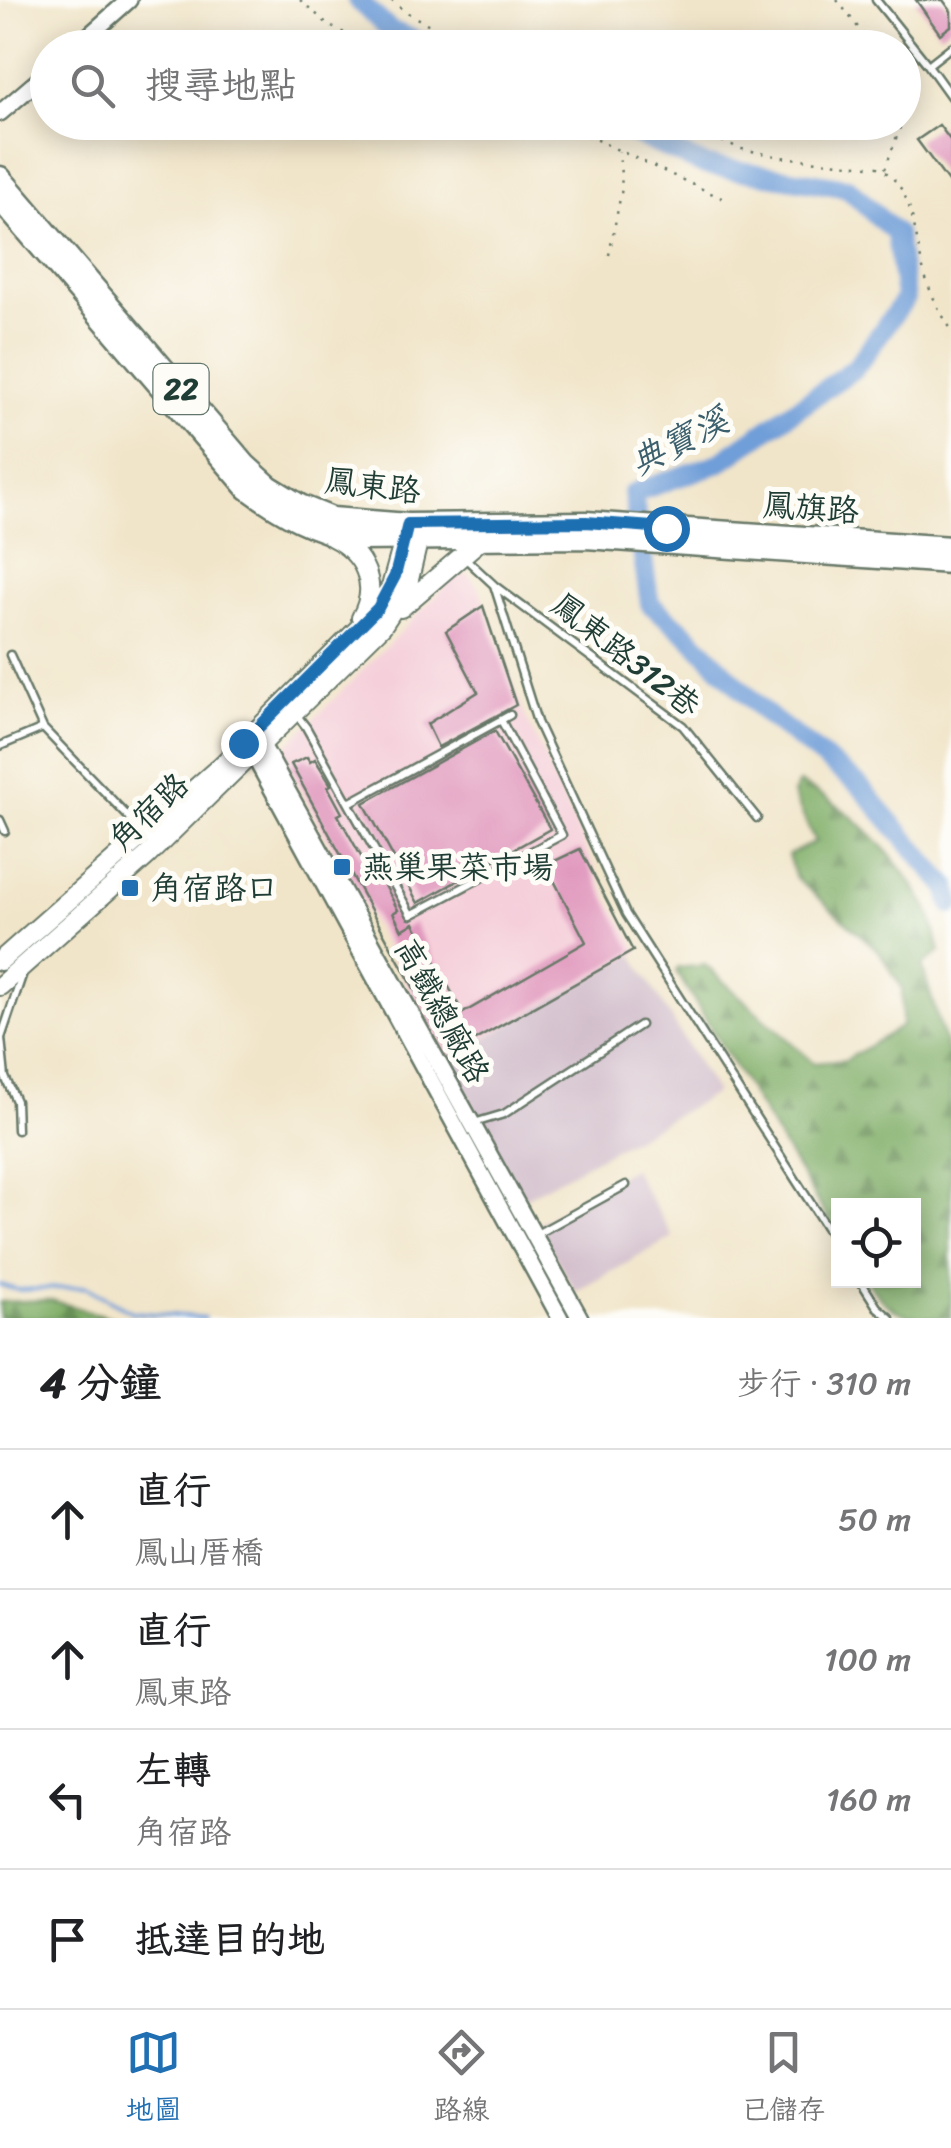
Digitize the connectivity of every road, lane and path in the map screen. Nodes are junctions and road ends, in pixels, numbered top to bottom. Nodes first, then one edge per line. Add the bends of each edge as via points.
1 (129, 0) edge
2 (300, 0) edge
3 (391, 0) edge
4 (837, 0) edge
5 (876, 0) edge
6 (95, 30) edge
7 (338, 30) edge
8 (441, 30) edge
9 (860, 30) edge
10 (900, 30) edge
11 (951, 46) edge
12 (921, 56) edge
13 (928, 65) junction
14 (30, 87) edge
15 (951, 97) edge
16 (0, 113) edge
17 (597, 140) edge
18 (719, 140) edge
19 (896, 140) edge
20 (619, 150) junction
21 (885, 171) junction
22 (0, 177) edge
23 (0, 200) edge
24 (728, 200) dead end
25 (609, 255) dead end
26 (951, 329) edge
27 (586, 530) junction
28 (413, 532) junction
29 (326, 534) junction
30 (484, 538) junction
31 (703, 538) junction
32 (951, 548) edge
33 (462, 554) junction
34 (951, 562) edge
35 (494, 586) junction
36 (382, 626) junction
37 (348, 640) junction
38 (10, 655) dead end
39 (289, 708) junction
40 (510, 715) dead end
41 (500, 720) junction
42 (42, 728) junction
43 (253, 743) junction
44 (0, 746) edge
45 (348, 803) junction
46 (757, 818) dead end
47 (0, 820) edge
48 (5, 831) dead end
49 (151, 841) junction
50 (0, 961) edge
51 (28, 963) junction
52 (1, 985) edge
53 (640, 1025) dead end
54 (473, 1124) junction
55 (17, 1130) dead end
56 (457, 1132) junction
57 (626, 1185) dead end
58 (831, 1235) edge
59 (526, 1240) junction
60 (865, 1288) edge
61 (560, 1318) edge
62 (580, 1318) edge
63 (890, 1318) edge

1 - 6 street
2 - 7 path
3 - 8 path
4 - 9 path
5 - 10 lane
11 - 13 lane
12 - 13 lane
13 - 15 lane
14 - 16 street
17 - 20 path
18 - 21 path via 781,158
19 - 21 path
20 - 24 path
20 - 25 path via 622,188
21 - 26 path via 913,215 924,271
22 - 28 main road, 鳳東路 / 22 via 269,486 332,518
23 - 29 main road, 鳳東路 / 22 via 248,489 281,514
27 - 28 main road, 鳳東路 / 22
27 - 30 main road, 鳳東路 / 22
27 - 31 main road, 鳳旗路 / 22
28 - 29 main road, 鳳東路 / 22 via 356,540
28 - 30 main road, 鳳東路 / 22
28 - 36 main road, 角宿路 via 407,588
28 - 37 main road, 角宿路 via 386,598
29 - 37 main road via 346,544 368,573 368,607
30 - 33 main road
31 - 32 main road, 鳳旗路 / 22
31 - 34 main road, 鳳旗路 / 22
33 - 35 lane, 鳳東路312巷
33 - 36 main road
35 - 46 lane, 鳳東路312巷 via 683,726
35 - 58 lane via 537,722 626,914
36 - 39 main road, 角宿路
37 - 39 main road, 角宿路
38 - 42 lane
39 - 43 main road, 角宿路
39 - 45 lane
40 - 41 lane
41 - 45 lane
41 - 45 lane via 562,835 411,915
42 - 44 lane
42 - 49 lane
43 - 49 main road, 角宿路
43 - 54 street, 高鐵總廠路
43 - 56 street, 高鐵總廠路
47 - 48 lane
49 - 50 main road, 角宿路
49 - 51 main road, 角宿路
51 - 52 main road, 角宿路
51 - 55 lane via 1,1038
53 - 54 lane via 504,1114
54 - 56 lane
54 - 59 street, 高鐵總廠路
56 - 59 street, 高鐵總廠路
57 - 59 lane
59 - 61 street, 高鐵總廠路
59 - 62 street, 高鐵總廠路
60 - 63 lane

